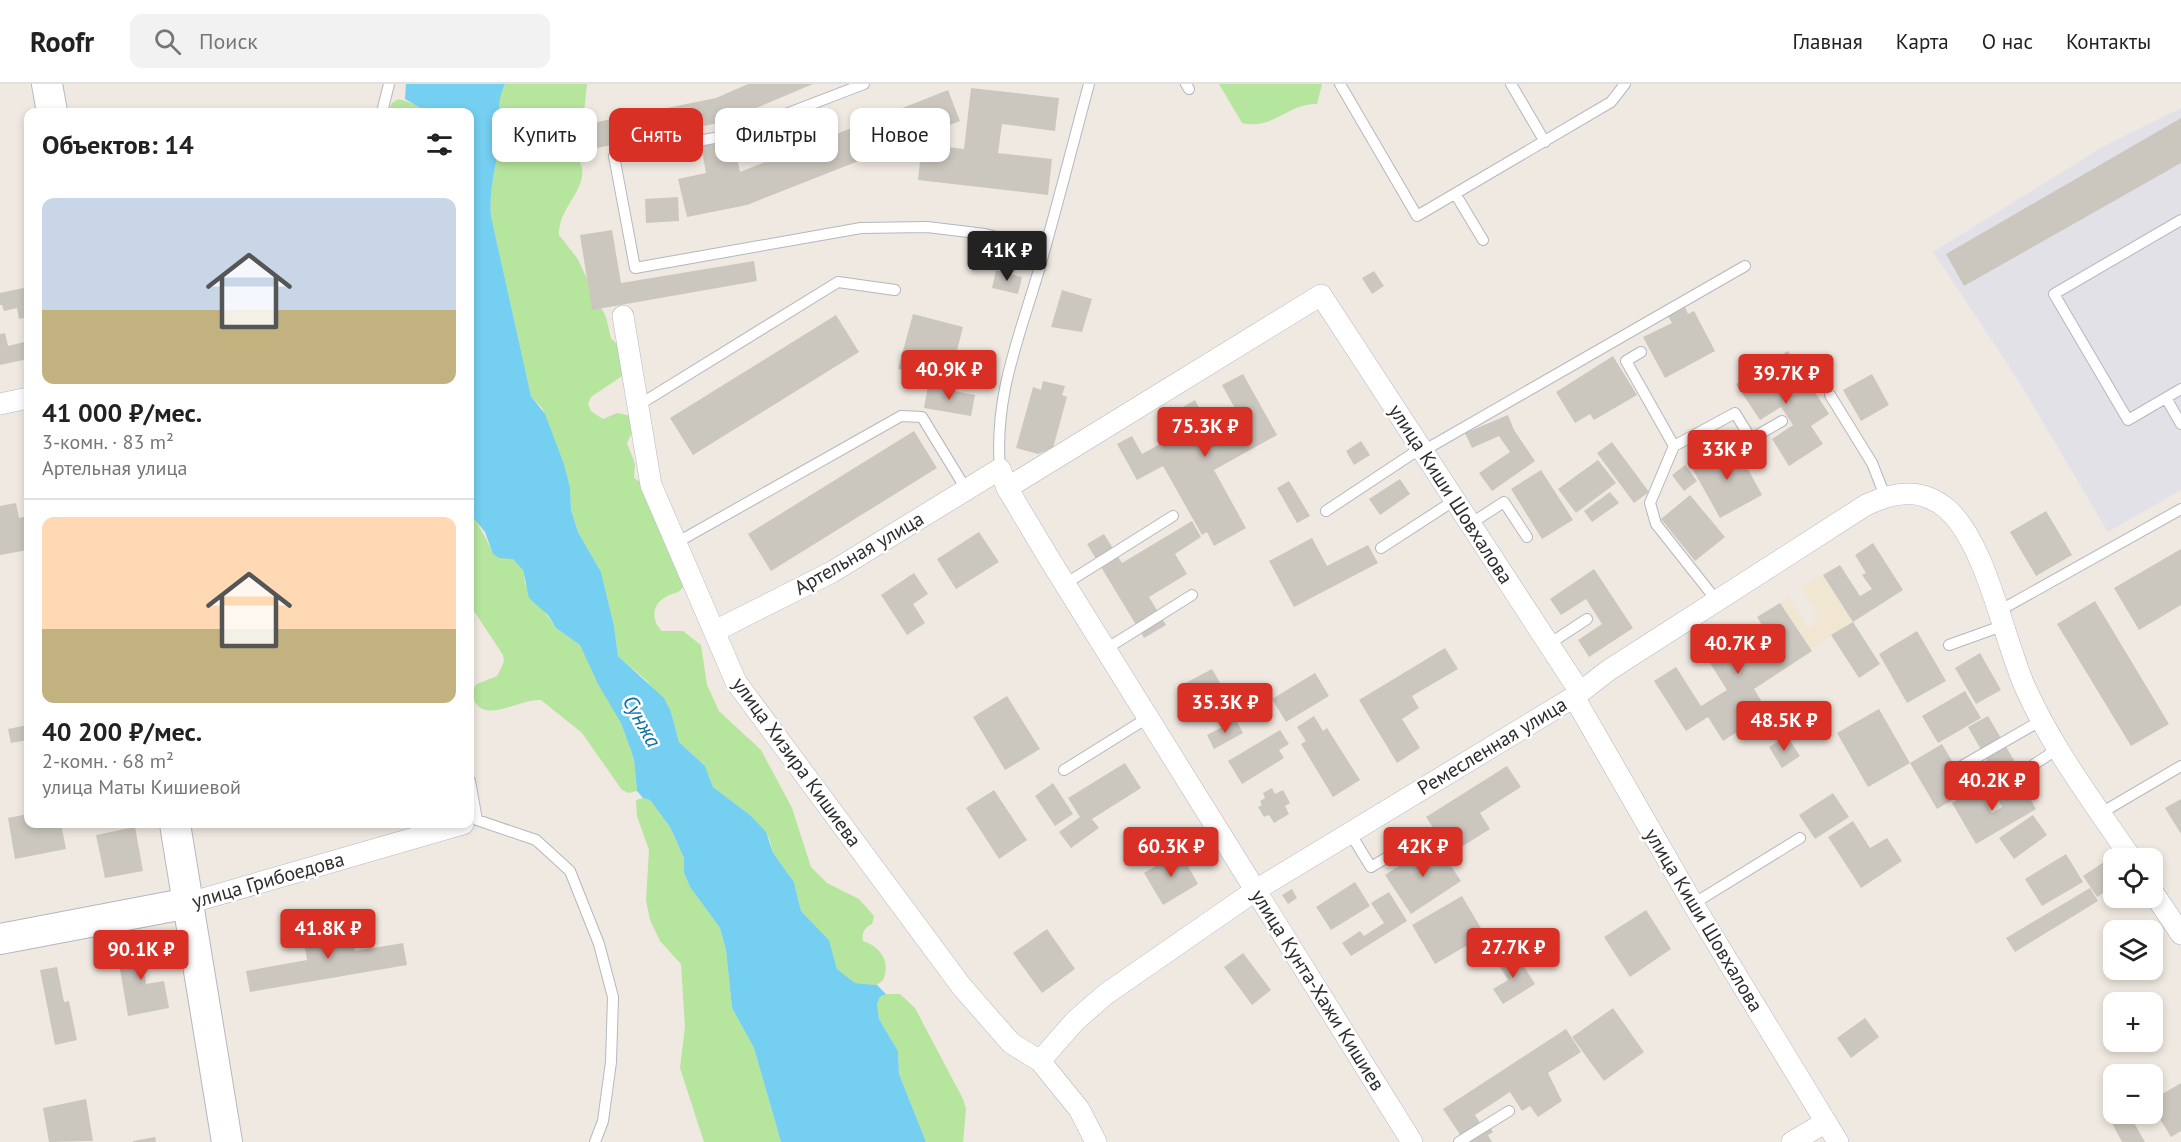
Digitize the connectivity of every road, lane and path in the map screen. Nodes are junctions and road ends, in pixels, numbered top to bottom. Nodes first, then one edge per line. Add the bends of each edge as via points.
1 (47, 84) edge
2 (389, 84) edge
3 (864, 84) edge
4 (1089, 84) edge
5 (1340, 84) edge
6 (1511, 84) edge
7 (1625, 84) edge
8 (51, 108) edge
9 (383, 108) edge
10 (1545, 142) junction
11 (1456, 195) junction
12 (2181, 220) edge
13 (1483, 240) dead end
14 (1044, 250) junction
15 (1745, 266) dead end
16 (895, 290) dead end
17 (1321, 295) joint
18 (622, 316) dead end
19 (1641, 352) dead end
20 (2181, 389) edge
21 (1830, 395) dead end
22 (2166, 398) junction
23 (24, 399) edge
24 (0, 404) edge
25 (636, 406) junction
26 (1782, 421) dead end
27 (2181, 424) edge
28 (1674, 446) junction
29 (1422, 450) junction
30 (1004, 478) junction
31 (966, 489) junction
32 (1885, 496) junction
33 (1455, 500) junction
34 (2181, 509) edge
35 (1326, 511) dead end
36 (1173, 516) dead end
37 (1470, 524) junction
38 (1527, 537) dead end
39 (676, 543) junction
40 (1381, 548) dead end
41 (1065, 584) junction
42 (1192, 595) dead end
43 (1717, 601) junction
44 (1587, 619) dead end
45 (1999, 619) junction
46 (714, 631) junction
47 (1549, 644) junction
48 (1949, 645) dead end
49 (1106, 649) junction
50 (1577, 694) junction
51 (1149, 717) junction
52 (2042, 720) junction
53 (2059, 748) junction
54 (2181, 766) edge
55 (1960, 767) dead end
56 (1064, 770) dead end
57 (1994, 791) dead end
58 (2101, 813) junction
59 (474, 823) edge
60 (177, 828) edge
61 (449, 828) edge
62 (1350, 833) junction
63 (1422, 837) dead end
64 (1800, 838) dead end
65 (2124, 848) edge
66 (1257, 890) junction
67 (189, 903) junction
68 (1693, 904) junction
69 (2163, 907) edge
70 (2181, 934) edge
71 (0, 939) edge
72 (1041, 1061) junction
73 (1509, 1111) dead end
74 (1826, 1122) junction
75 (227, 1142) edge
76 (595, 1142) edge
77 (1096, 1142) edge
78 (1412, 1142) edge
79 (1459, 1142) edge
80 (1792, 1142) edge
81 (1838, 1142) edge

1 - 8 street
2 - 9 lane
3 - 14 lane via 730,135 614,156 635,268 861,228 927,226 985,234
4 - 14 lane
5 - 11 lane via 1417,216
6 - 10 lane
7 - 10 lane via 1611,102
10 - 11 lane
11 - 13 lane
12 - 22 lane via 2054,294 2128,420
14 - 30 lane via 1000,408 998,442
15 - 29 lane
16 - 25 lane via 838,282
17 - 29 street, улица Киши Шовхалова
17 - 30 street, Артельная улица
18 - 25 street, улица Хизира Кишиева
19 - 28 lane via 1626,361
20 - 22 lane
21 - 32 lane via 1872,462
22 - 27 lane
23 - 24 street
25 - 39 street, улица Хизира Кишиева via 651,485
26 - 28 lane via 1751,439 1734,413
28 - 43 lane via 1650,503 1656,524
29 - 33 street, улица Киши Шовхалова
29 - 35 lane
30 - 31 street, Артельная улица
30 - 41 street, улица Кунта-Хажи Кишиев
31 - 39 lane via 922,417 901,416
31 - 46 street, Артельная улица via 832,572
32 - 43 street, Ремесленная улица
32 - 45 street, Ремесленная улица via 1905,492 1927,496 1962,523 1975,548
33 - 37 street, улица Киши Шовхалова
33 - 40 lane
34 - 45 lane
36 - 41 lane
37 - 38 lane via 1504,502
37 - 47 street, улица Киши Шовхалова
39 - 46 street, улица Хизира Кишиева
41 - 49 street, улица Кунта-Хажи Кишиев
42 - 49 lane
43 - 50 street, Ремесленная улица
44 - 47 lane
45 - 48 lane
45 - 52 street
46 - 72 street, улица Хизира Кишиева via 736,682 962,987 1011,1043
47 - 50 street, улица Киши Шовхалова
49 - 51 street, улица Кунта-Хажи Кишиев
50 - 62 street, Ремесленная улица
50 - 68 street, улица Киши Шовхалова
51 - 56 lane
51 - 66 street, улица Кунта-Хажи Кишиев
52 - 53 street
52 - 55 lane
53 - 57 lane
53 - 58 street
54 - 58 lane
58 - 65 street
59 - 76 lane via 536,840 570,871 599,944 613,997 611,1062 603,1122
60 - 67 street
61 - 67 street, улица Грибоедова
62 - 63 lane via 1371,867
62 - 66 street, Ремесленная улица
64 - 68 lane
66 - 72 street, Ремесленная улица via 1106,994 1075,1021
66 - 78 street, улица Кунта-Хажи Кишиев
67 - 71 street, улица Грибоедова
67 - 75 street
68 - 74 street, улица Киши Шовхалова
69 - 70 street
72 - 77 street, улица Хизира Кишиева via 1079,1109
73 - 79 lane
74 - 80 street
74 - 81 street, улица Киши Шовхалова

